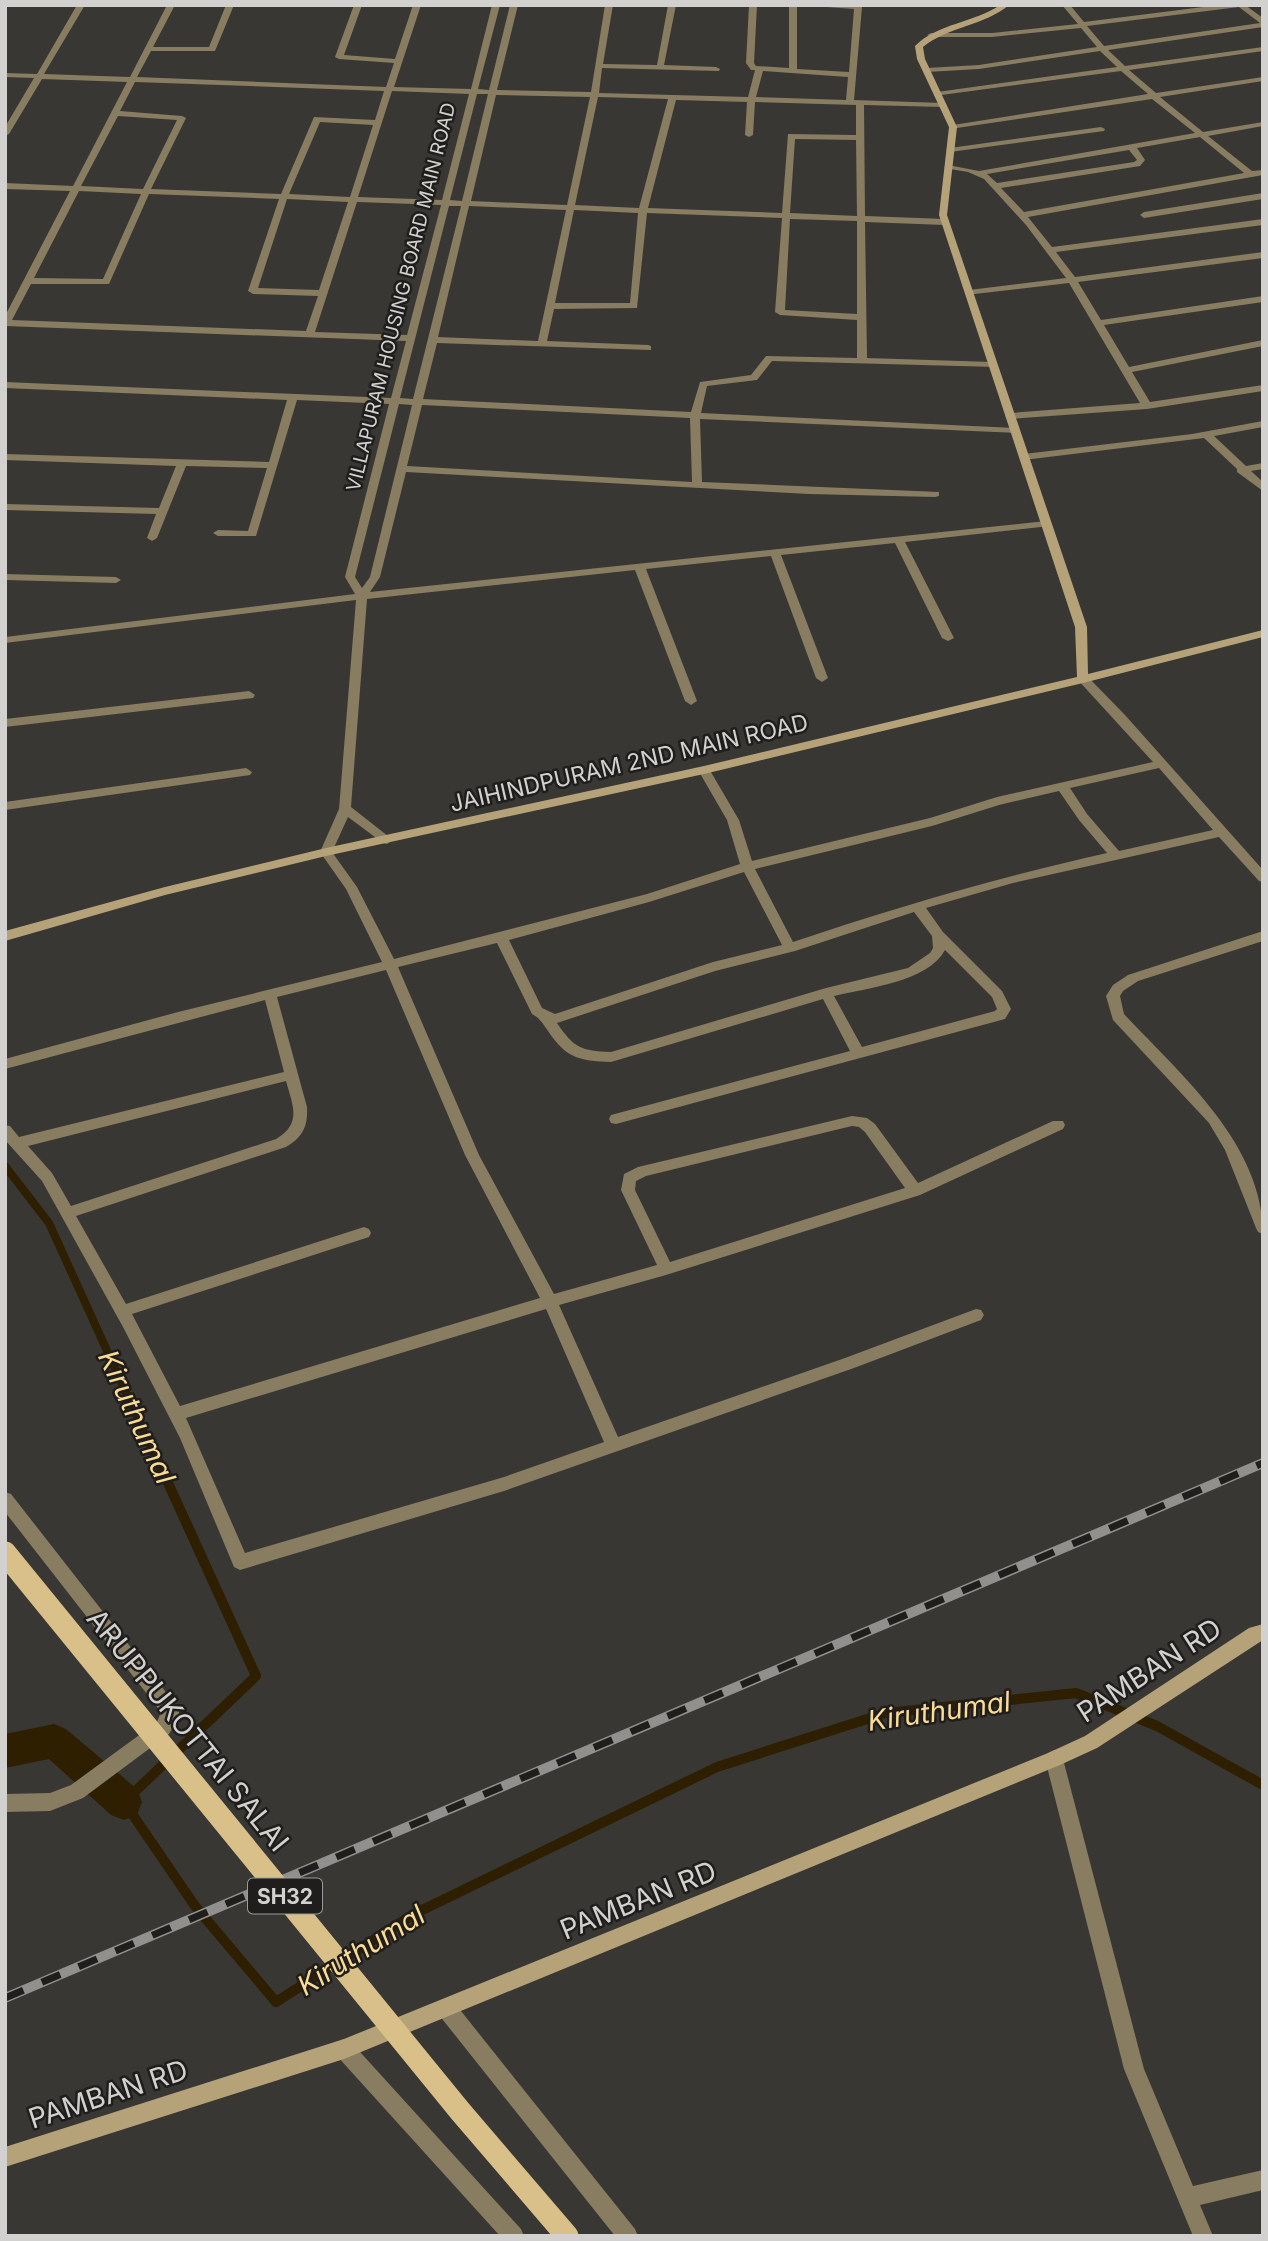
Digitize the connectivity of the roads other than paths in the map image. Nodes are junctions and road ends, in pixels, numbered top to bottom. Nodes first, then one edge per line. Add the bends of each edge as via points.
1 (82, 5) edge
2 (171, 5) edge
3 (230, 5) edge
4 (358, 5) edge
5 (417, 5) edge
6 (496, 5) edge
7 (514, 5) edge
8 (609, 5) edge
9 (672, 5) edge
10 (753, 5) edge
11 (793, 5) edge
12 (803, 5) edge
13 (1005, 5) edge
14 (1066, 5) edge
15 (1240, 5) edge
16 (858, 6) edge
17 (1263, 23) edge
18 (1083, 25) junction
19 (931, 35) junction
20 (1101, 47) junction
21 (149, 49) junction
22 (1263, 49) edge
23 (397, 61) junction
24 (599, 66) junction
25 (660, 68) junction
26 (1124, 68) junction
27 (716, 69) dead end
28 (759, 70) junction
29 (927, 70) junction
30 (793, 72) junction
31 (5, 75) edge
32 (852, 75) junction
33 (40, 76) junction
34 (133, 79) junction
35 (1263, 79) edge
36 (388, 89) junction
37 (474, 92) junction
38 (494, 92) junction
39 (937, 94) junction
40 (594, 96) junction
41 (1154, 96) junction
42 (672, 98) junction
43 (751, 100) junction
44 (855, 103) junction
45 (943, 105) junction
46 (115, 113) junction
47 (378, 123) junction
48 (1263, 124) edge
49 (953, 127) junction
50 (1101, 129) dead end
51 (5, 134) edge
52 (1201, 134) junction
53 (749, 135) dead end
54 (860, 138) junction
55 (1131, 146) junction
56 (950, 150) junction
57 (948, 168) junction
58 (1263, 172) edge
59 (979, 173) junction
60 (1250, 174) junction
61 (1002, 185) junction
62 (5, 186) edge
63 (76, 188) junction
64 (146, 191) junction
65 (284, 196) junction
66 (1263, 196) edge
67 (356, 199) junction
68 (446, 202) junction
69 (467, 202) junction
70 (570, 207) junction
71 (643, 210) junction
72 (1027, 214) junction
73 (1144, 215) dead end
74 (787, 216) junction
75 (861, 218) junction
76 (945, 222) junction
77 (1263, 222) edge
78 (1057, 248) junction
79 (1263, 255) edge
80 (1078, 277) junction
81 (28, 281) junction
82 (323, 293) junction
83 (969, 293) junction
84 (1263, 299) edge
85 (550, 306) junction
86 (860, 317) junction
87 (1105, 322) junction
88 (6, 323) edge
89 (309, 335) junction
90 (411, 338) junction
91 (433, 340) junction
92 (1263, 343) edge
93 (542, 344) junction
94 (648, 348) dead end
95 (862, 361) junction
96 (993, 365) junction
97 (1133, 369) junction
98 (5, 385) edge
99 (1263, 388) edge
100 (293, 397) junction
101 (394, 401) junction
102 (417, 402) junction
103 (1155, 405) junction
104 (695, 416) junction
105 (1010, 416) junction
106 (1263, 424) edge
107 (1015, 431) junction
108 (1207, 435) junction
109 (5, 457) edge
110 (1024, 457) junction
111 (182, 463) junction
112 (273, 465) junction
113 (1263, 466) edge
114 (401, 470) junction
115 (1241, 470) junction
116 (698, 485) junction
117 (1263, 488) edge
118 (935, 494) dead end
119 (5, 507) edge
120 (162, 511) junction
121 (1046, 524) junction
122 (218, 533) dead end
123 (152, 538) dead end
124 (899, 540) junction
125 (775, 554) junction
126 (640, 569) junction
127 (5, 577) edge
128 (116, 580) dead end
129 (362, 596) junction
130 (1263, 632) edge
131 (948, 638) dead end
132 (5, 640) edge
133 (822, 678) dead end
134 (1083, 680) junction
135 (249, 695) dead end
136 (691, 701) dead end
137 (5, 723) edge
138 (1160, 764) junction
139 (704, 770) junction
140 (246, 772) dead end
141 (1062, 786) junction
142 (5, 806) edge
143 (345, 809) junction
144 (1222, 832) junction
145 (387, 839) junction
146 (326, 852) junction
147 (1117, 857) junction
148 (747, 866) junction
149 (1263, 878) edge
150 (917, 906) junction
151 (938, 935) junction
152 (5, 936) edge
153 (1263, 936) edge
154 (501, 937) junction
155 (790, 948) junction
156 (391, 966) junction
157 (826, 993) junction
158 (270, 996) junction
159 (545, 1016) junction
160 (858, 1053) junction
161 (5, 1065) edge
162 (291, 1075) junction
163 (617, 1119) dead end
164 (1058, 1125) dead end
165 (11, 1136) edge
166 (915, 1191) junction
167 (67, 1213) junction
168 (1263, 1228) edge
169 (364, 1233) dead end
170 (666, 1269) junction
171 (550, 1301) junction
172 (122, 1311) junction
173 (976, 1315) dead end
174 (176, 1414) junction
175 (612, 1445) junction
176 (5, 1499) edge
177 (5, 1553) edge
178 (1263, 1632) edge
179 (1054, 1759) junction
180 (5, 1803) edge
181 (446, 2008) junction
182 (344, 2049) junction
183 (5, 2157) edge
184 (1263, 2180) edge
185 (1187, 2198) junction
186 (514, 2236) edge
187 (567, 2236) edge
188 (628, 2236) edge
189 (1203, 2236) edge

1 - 33 street
2 - 21 street
3 - 21 street via 212,49
4 - 23 street via 339,57
5 - 23 street
6 - 37 street, VILLAPURAM HOUSING BOARD MAIN ROAD
7 - 38 street, VILLAPURAM HOUSING BOARD MAIN ROAD
8 - 24 street
9 - 25 street
10 - 28 street via 750,63
11 - 30 street
12 - 16 street
13 - 19 street via 994,14
14 - 18 street
15 - 17 street
15 - 18 street
16 - 32 street
17 - 20 street
18 - 19 street
18 - 20 street
19 - 29 street via 919,46
20 - 26 street
20 - 29 street
21 - 34 street
22 - 26 street
23 - 36 street
24 - 25 street
24 - 40 street
25 - 27 street
26 - 39 street
26 - 41 street
28 - 30 street
28 - 43 street
29 - 39 street
30 - 32 street
31 - 33 street
32 - 44 street
33 - 34 street
33 - 51 street
34 - 36 street
34 - 46 street
35 - 41 street
36 - 37 street
36 - 47 street
37 - 38 street
37 - 68 street, VILLAPURAM HOUSING BOARD MAIN ROAD
38 - 40 street
38 - 69 street, VILLAPURAM HOUSING BOARD MAIN ROAD
39 - 45 street
40 - 42 street
40 - 70 street
41 - 49 street
41 - 52 street
42 - 43 street
42 - 71 street
43 - 44 street
43 - 53 street
44 - 45 street
44 - 54 street
45 - 49 street
46 - 63 street
46 - 64 street via 182,118
47 - 65 street via 317,119
47 - 67 street
48 - 52 street
49 - 56 street
50 - 56 street
52 - 55 street
52 - 60 street
54 - 74 street via 791,136
54 - 75 street
55 - 59 street
55 - 61 street via 1141,156 1137,164
56 - 57 street
57 - 59 street
57 - 76 street
58 - 60 street
59 - 61 street
60 - 72 street
61 - 72 street
62 - 63 street
63 - 64 street
63 - 81 street
64 - 65 street
64 - 81 street via 106,282
65 - 67 street
65 - 82 street via 253,291
66 - 73 street
67 - 68 street
67 - 82 street
68 - 69 street
68 - 90 street, VILLAPURAM HOUSING BOARD MAIN ROAD
69 - 70 street
69 - 91 street, VILLAPURAM HOUSING BOARD MAIN ROAD
70 - 71 street
70 - 85 street
71 - 74 street
71 - 85 street via 634,306
72 - 78 street
74 - 75 street
74 - 86 street via 780,312
75 - 76 street
75 - 86 street
76 - 83 street
77 - 78 street
78 - 80 street
79 - 80 street
80 - 83 street
80 - 87 street
81 - 88 street
82 - 89 street
83 - 96 street
84 - 87 street
85 - 93 street
86 - 95 street
87 - 97 street
88 - 89 street
89 - 90 street
90 - 101 street, VILLAPURAM HOUSING BOARD MAIN ROAD
91 - 93 street
91 - 102 street, VILLAPURAM HOUSING BOARD MAIN ROAD
92 - 97 street
93 - 94 street
95 - 96 street
95 - 104 street via 769,358 754,378 703,384
96 - 105 street
97 - 103 street
98 - 100 street
99 - 103 street
100 - 101 street
100 - 112 street
101 - 102 street
101 - 129 street, VILLAPURAM HOUSING BOARD MAIN ROAD via 350,577
102 - 104 street
102 - 114 street, VILLAPURAM HOUSING BOARD MAIN ROAD
103 - 105 street
104 - 107 street
104 - 116 street
105 - 107 street
106 - 108 street
107 - 110 street
108 - 110 street
108 - 115 street
109 - 111 street
110 - 121 street
111 - 112 street
111 - 120 street
112 - 122 street via 252,534
113 - 115 street
114 - 116 street
114 - 129 street, VILLAPURAM HOUSING BOARD MAIN ROAD via 375,577
115 - 117 street
116 - 118 street
119 - 120 street
120 - 123 street
121 - 124 street
121 - 134 street via 1081,627
124 - 125 street
124 - 131 street
125 - 126 street
125 - 133 street
126 - 129 street
126 - 136 street
127 - 128 street
129 - 132 street
129 - 143 street, VILLAPURAM HOUSING BOARD MAIN ROAD
130 - 134 street, JAIHINDPURAM 2ND MAIN ROAD
134 - 138 street
134 - 139 street, JAIHINDPURAM 2ND MAIN ROAD
135 - 137 street
138 - 141 street
138 - 144 street
139 - 145 street, JAIHINDPURAM 2ND MAIN ROAD
139 - 148 street via 733,820
140 - 142 street
141 - 147 street
141 - 148 street
143 - 145 street
143 - 146 street, VILLAPURAM HOUSING BOARD MAIN ROAD
144 - 147 street
144 - 149 street
145 - 146 street, JAIHINDPURAM 2ND MAIN ROAD
146 - 152 street, JAIHINDPURAM 2ND MAIN ROAD
146 - 156 street via 351,887
147 - 150 street
148 - 154 street via 649,898
148 - 155 street
150 - 151 street
150 - 155 street
151 - 157 street via 934,956 912,972
151 - 160 street via 997,994 1004,1009 1000,1015
153 - 168 street via 1133,978 1113,996 1118,1016 1213,1118 1232,1149
154 - 156 street
154 - 159 street via 537,1011
155 - 159 street via 713,967 566,1017
156 - 158 street
156 - 171 street via 472,1156
157 - 159 street via 611,1057 576,1054
157 - 160 street
158 - 161 street
158 - 162 street
160 - 163 street
162 - 165 street
162 - 167 street via 300,1107 301,1126 295,1136
164 - 166 street
165 - 167 street via 47,1177
166 - 170 street
166 - 170 street via 870,1128 852,1121 643,1171 629,1178 628,1190
167 - 172 street
169 - 172 street
170 - 171 street
171 - 174 street
171 - 175 street
172 - 174 street
173 - 175 street
174 - 175 street via 240,1562 504,1484
176 - 180 street via 170,1709 163,1728 77,1792 50,1802
177 - 187 main road, ARUPPUKOTTAI SALAI / SH32, bridge
178 - 179 street, PAMBAN RD via 1091,1742
179 - 181 street, PAMBAN RD
179 - 185 street via 1134,2069
181 - 182 street, PAMBAN RD
181 - 188 street
182 - 183 street, PAMBAN RD
182 - 186 street
184 - 185 street
185 - 189 street

